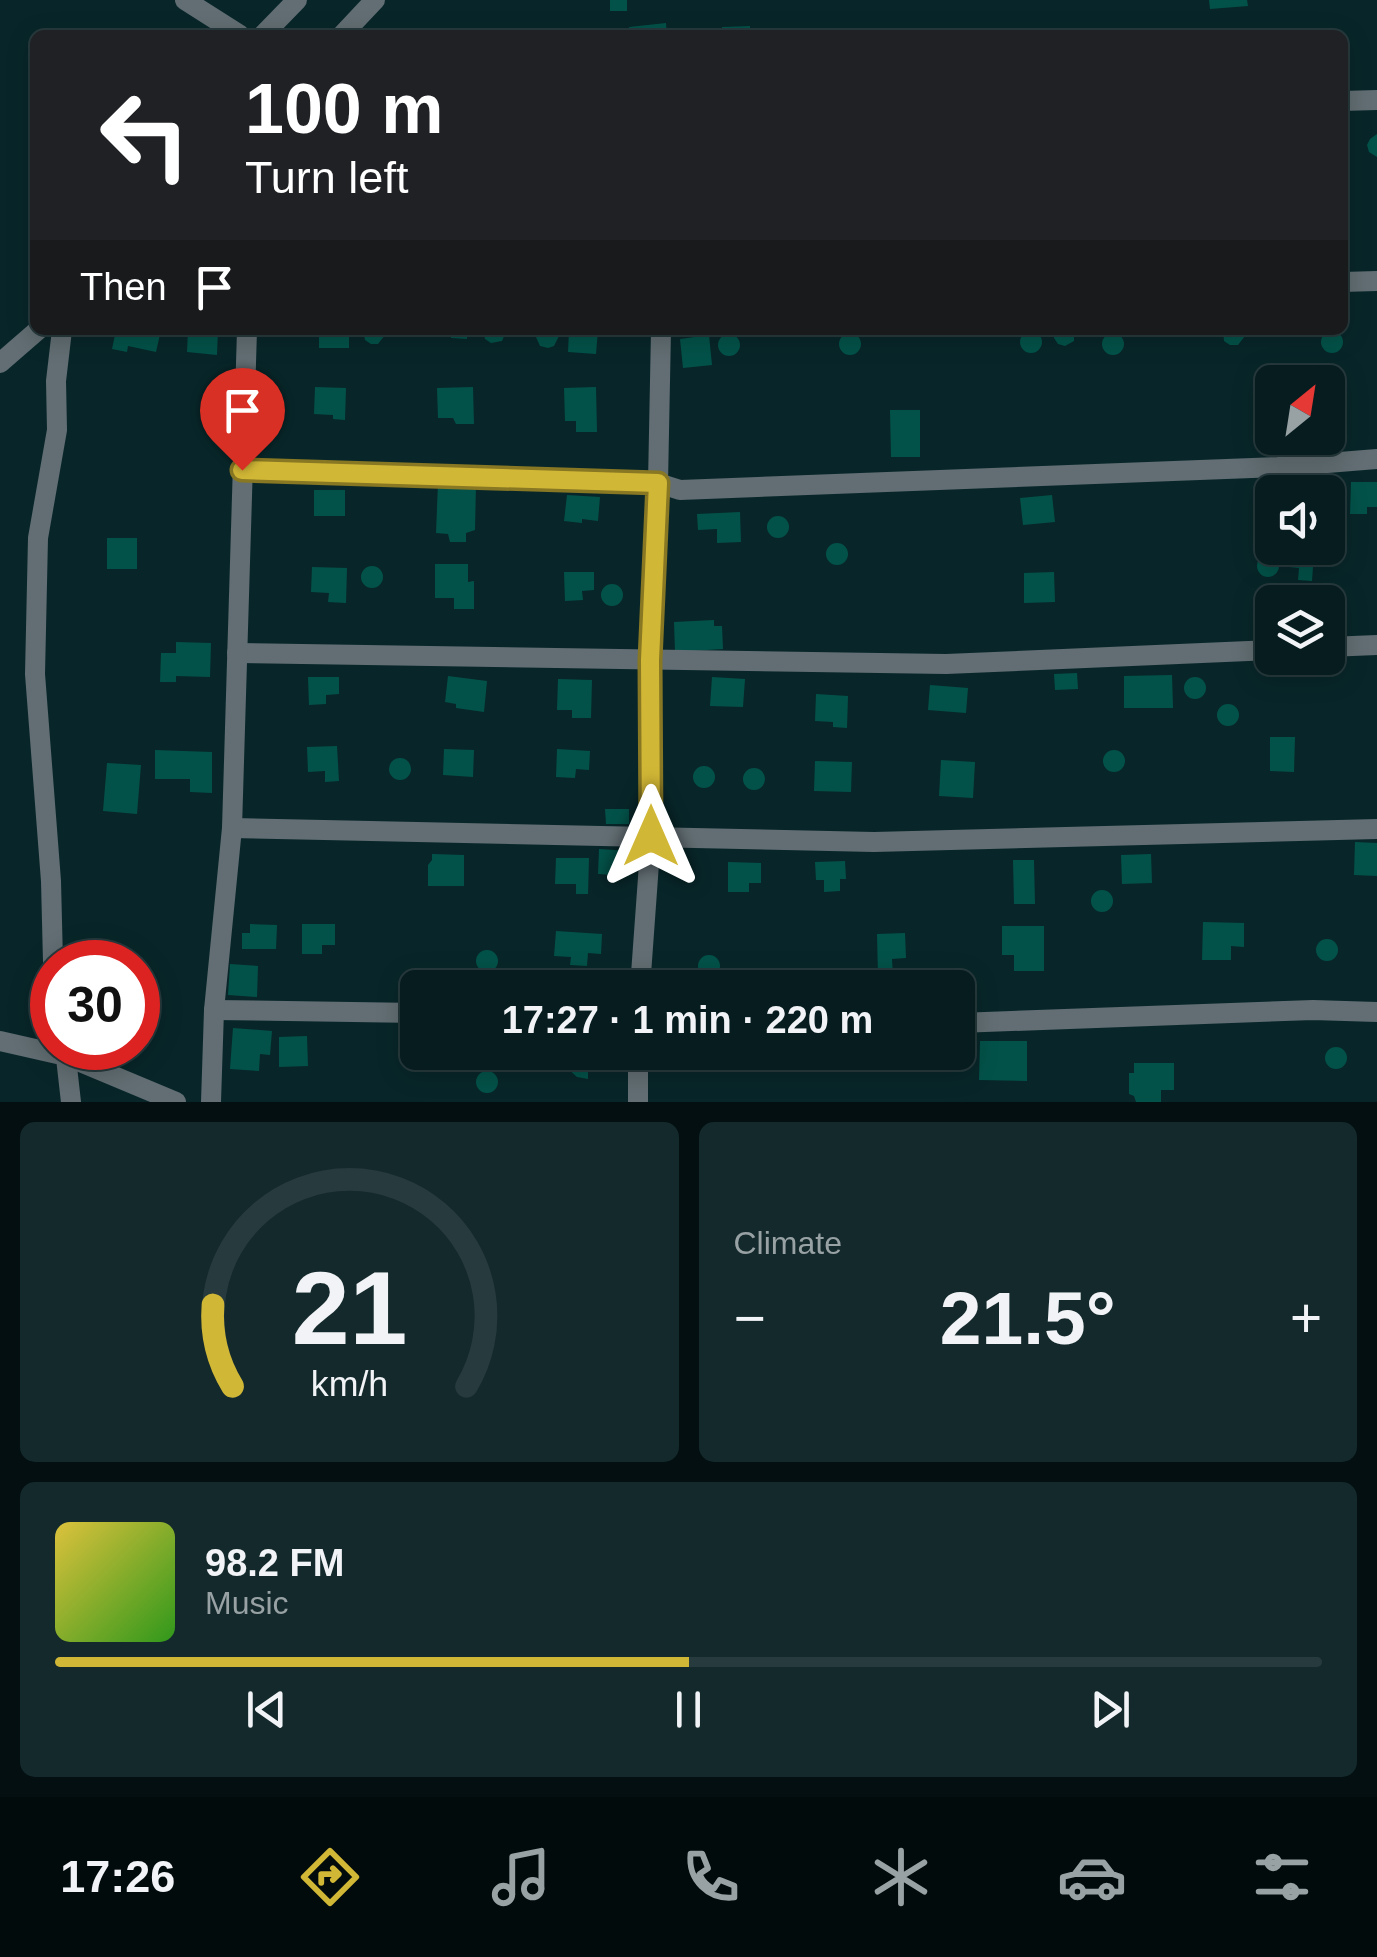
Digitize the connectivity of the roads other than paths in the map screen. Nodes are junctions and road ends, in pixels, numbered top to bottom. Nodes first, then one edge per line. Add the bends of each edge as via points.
1 (185, 0) edge
2 (297, 0) edge
3 (375, 0) edge
4 (234, 30) edge
5 (268, 30) edge
6 (347, 30) edge
7 (1377, 100) edge
8 (1348, 101) edge
9 (1377, 281) edge
10 (1348, 282) edge
11 (32, 335) edge
12 (61, 335) edge
13 (247, 335) edge
14 (661, 335) edge
15 (0, 362) edge
16 (1377, 459) edge
17 (242, 470) junction
18 (658, 483) junction
19 (1377, 645) edge
20 (1345, 646) edge
21 (1255, 651) edge
22 (237, 654) junction
23 (650, 660) junction
24 (232, 828) junction
25 (1377, 829) edge
26 (651, 836) junction
27 (52, 940) edge
28 (641, 970) edge
29 (214, 1010) junction
30 (1377, 1012) edge
31 (400, 1013) edge
32 (975, 1022) edge
33 (0, 1041) edge
34 (30, 1046) edge
35 (67, 1070) edge
36 (105, 1070) edge
37 (638, 1070) edge
38 (71, 1102) edge
39 (176, 1102) edge
40 (211, 1102) edge
41 (638, 1102) edge

1 - 4 street
2 - 5 street
3 - 6 street
7 - 8 street
9 - 10 street
11 - 15 street
12 - 27 street via 57,430 38,538 35,674
13 - 17 street
14 - 18 street
16 - 18 street via 680,490
17 - 18 street
17 - 22 street
18 - 23 street
19 - 20 street
21 - 23 street via 946,664
22 - 23 street
22 - 24 street
23 - 26 street
24 - 26 street
24 - 29 street
25 - 26 street via 874,842
26 - 28 street
29 - 31 street
29 - 40 street
30 - 32 street
33 - 34 street
35 - 38 street
36 - 39 street
37 - 41 street

